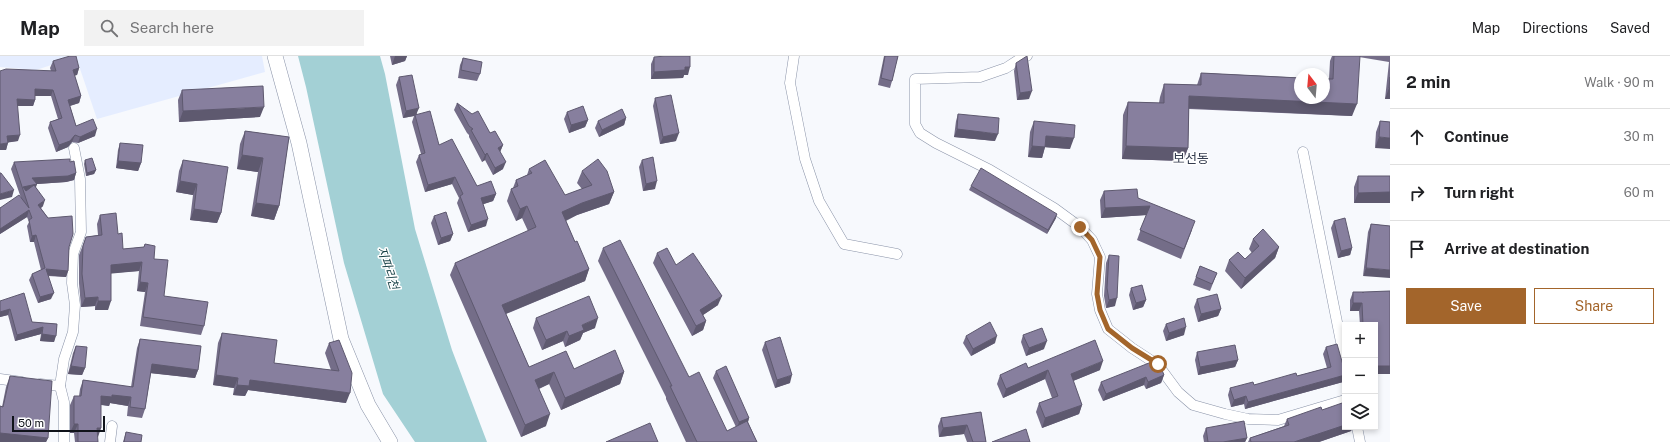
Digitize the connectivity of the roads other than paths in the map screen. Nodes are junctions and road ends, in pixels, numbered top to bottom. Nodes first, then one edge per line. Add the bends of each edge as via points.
1 (275, 56) edge
2 (794, 56) edge
3 (1027, 56) edge
4 (74, 148) dead end
5 (1303, 152) dead end
6 (897, 254) dead end
7 (1344, 358) edge
8 (0, 379) edge
9 (60, 386) junction
10 (1342, 401) edge
11 (112, 426) dead end
12 (1358, 430) edge
13 (64, 442) edge
14 (110, 442) edge
15 (390, 442) edge
16 (1360, 442) edge

1 - 15 street via 299,143 341,339 368,405
2 - 6 street via 790,84 805,160 820,201 844,244
3 - 10 street via 980,77 915,79 914,124 920,133 936,143 990,170 1054,208 1080,227 1092,240 1100,257 1097,294 1108,329 1158,364 1178,392 1193,405 1224,414 1278,420
4 - 9 street via 80,179 81,232 73,254 73,332 64,358
5 - 7 street
8 - 9 street
9 - 13 street via 64,402
11 - 14 street
12 - 16 street

